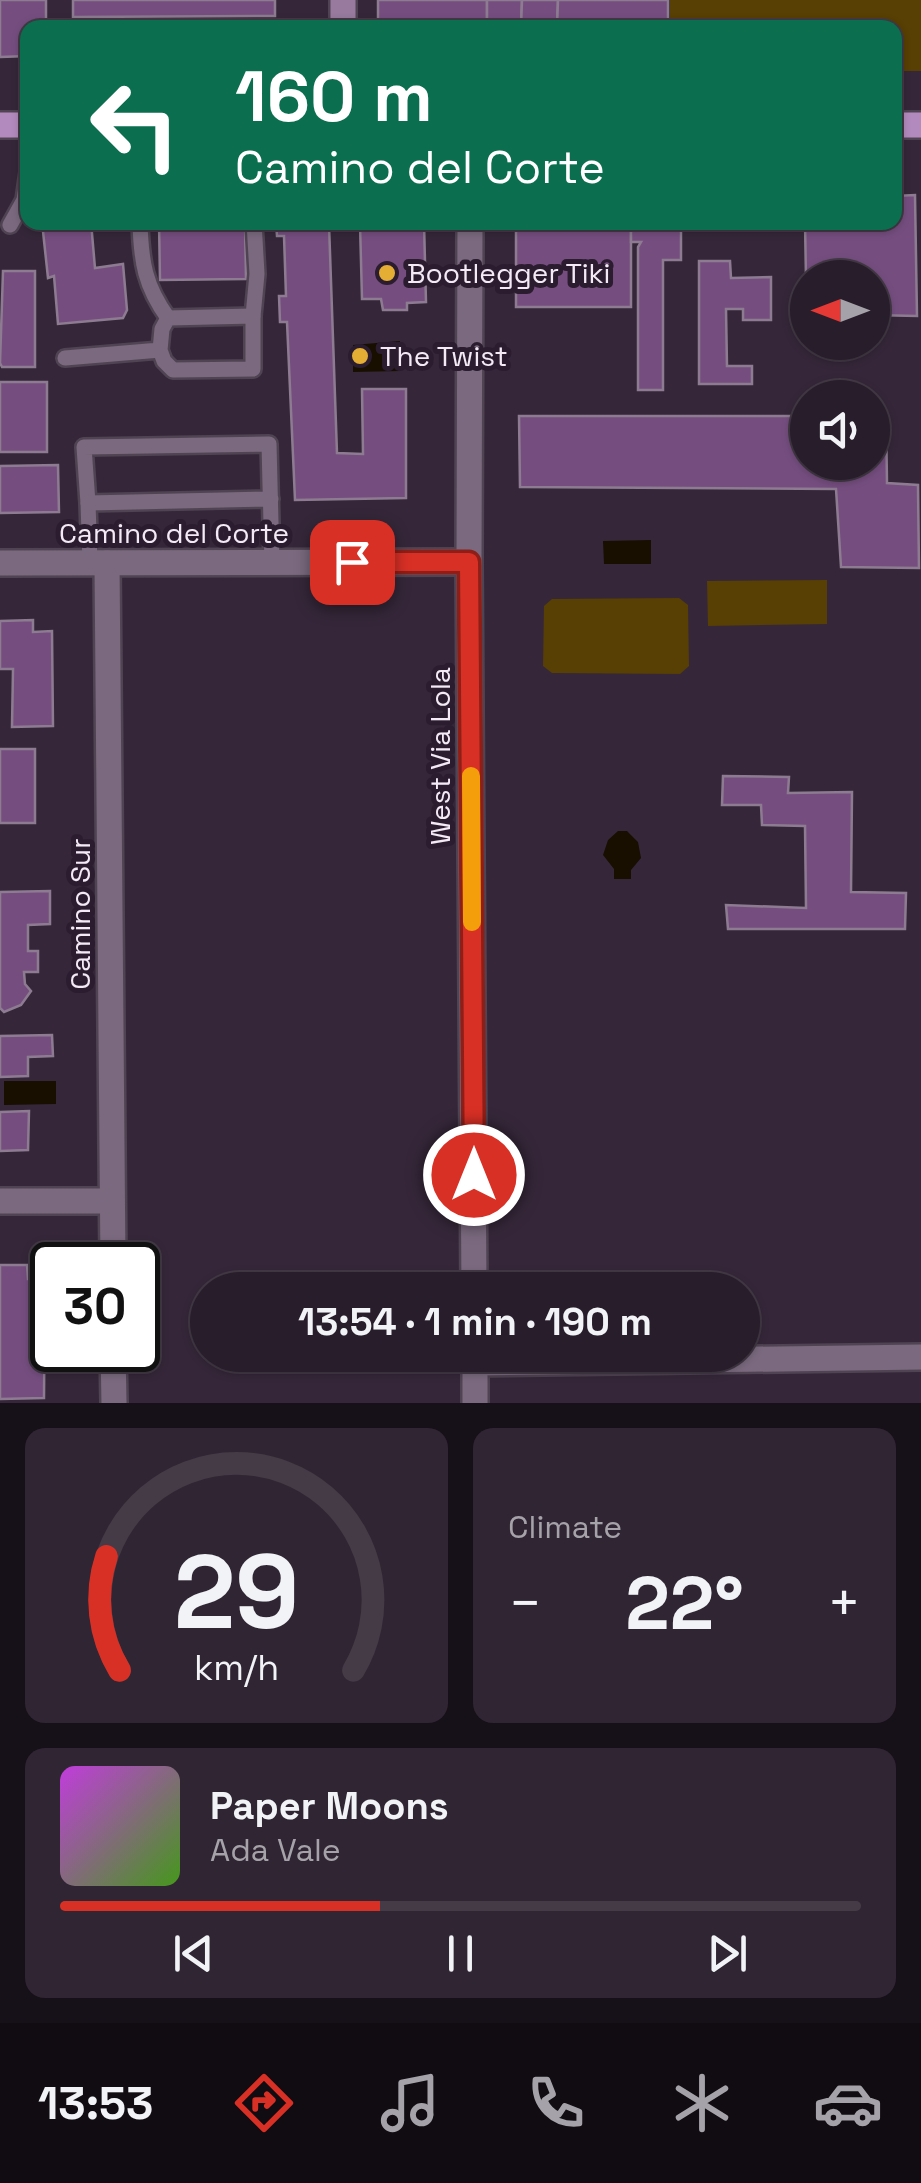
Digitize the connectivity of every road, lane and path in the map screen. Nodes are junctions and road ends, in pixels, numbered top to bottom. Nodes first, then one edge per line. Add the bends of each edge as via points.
1 (20, 207) edge
2 (10, 225) dead end
3 (140, 230) edge
4 (254, 230) edge
5 (470, 230) edge
6 (253, 316) junction
7 (168, 318) junction
8 (160, 350) junction
9 (65, 358) dead end
10 (271, 499) junction
11 (88, 503) junction
12 (272, 562) junction
13 (469, 562) junction
14 (98, 563) junction
15 (0, 564) edge
16 (0, 1201) edge
17 (112, 1201) junction
18 (112, 1242) edge
19 (474, 1272) edge
20 (921, 1357) edge
21 (760, 1358) edge
22 (113, 1372) edge
23 (475, 1372) edge
24 (114, 1403) edge
25 (475, 1403) edge

1 - 2 lane
3 - 7 lane via 150,293
4 - 6 lane
5 - 13 street, West Via Lola
6 - 7 lane
6 - 8 lane via 254,368 173,370
7 - 8 lane
8 - 9 lane
10 - 11 lane
10 - 11 lane via 269,444 84,447
10 - 12 lane
11 - 14 lane
12 - 13 street, Camino del Corte
12 - 14 street, Camino del Corte
13 - 19 street, West Via Lola
14 - 15 street, Camino del Corte
14 - 17 street, Camino Sur
16 - 17 street
17 - 18 street, Camino Sur
20 - 21 street
22 - 24 street
23 - 25 street

